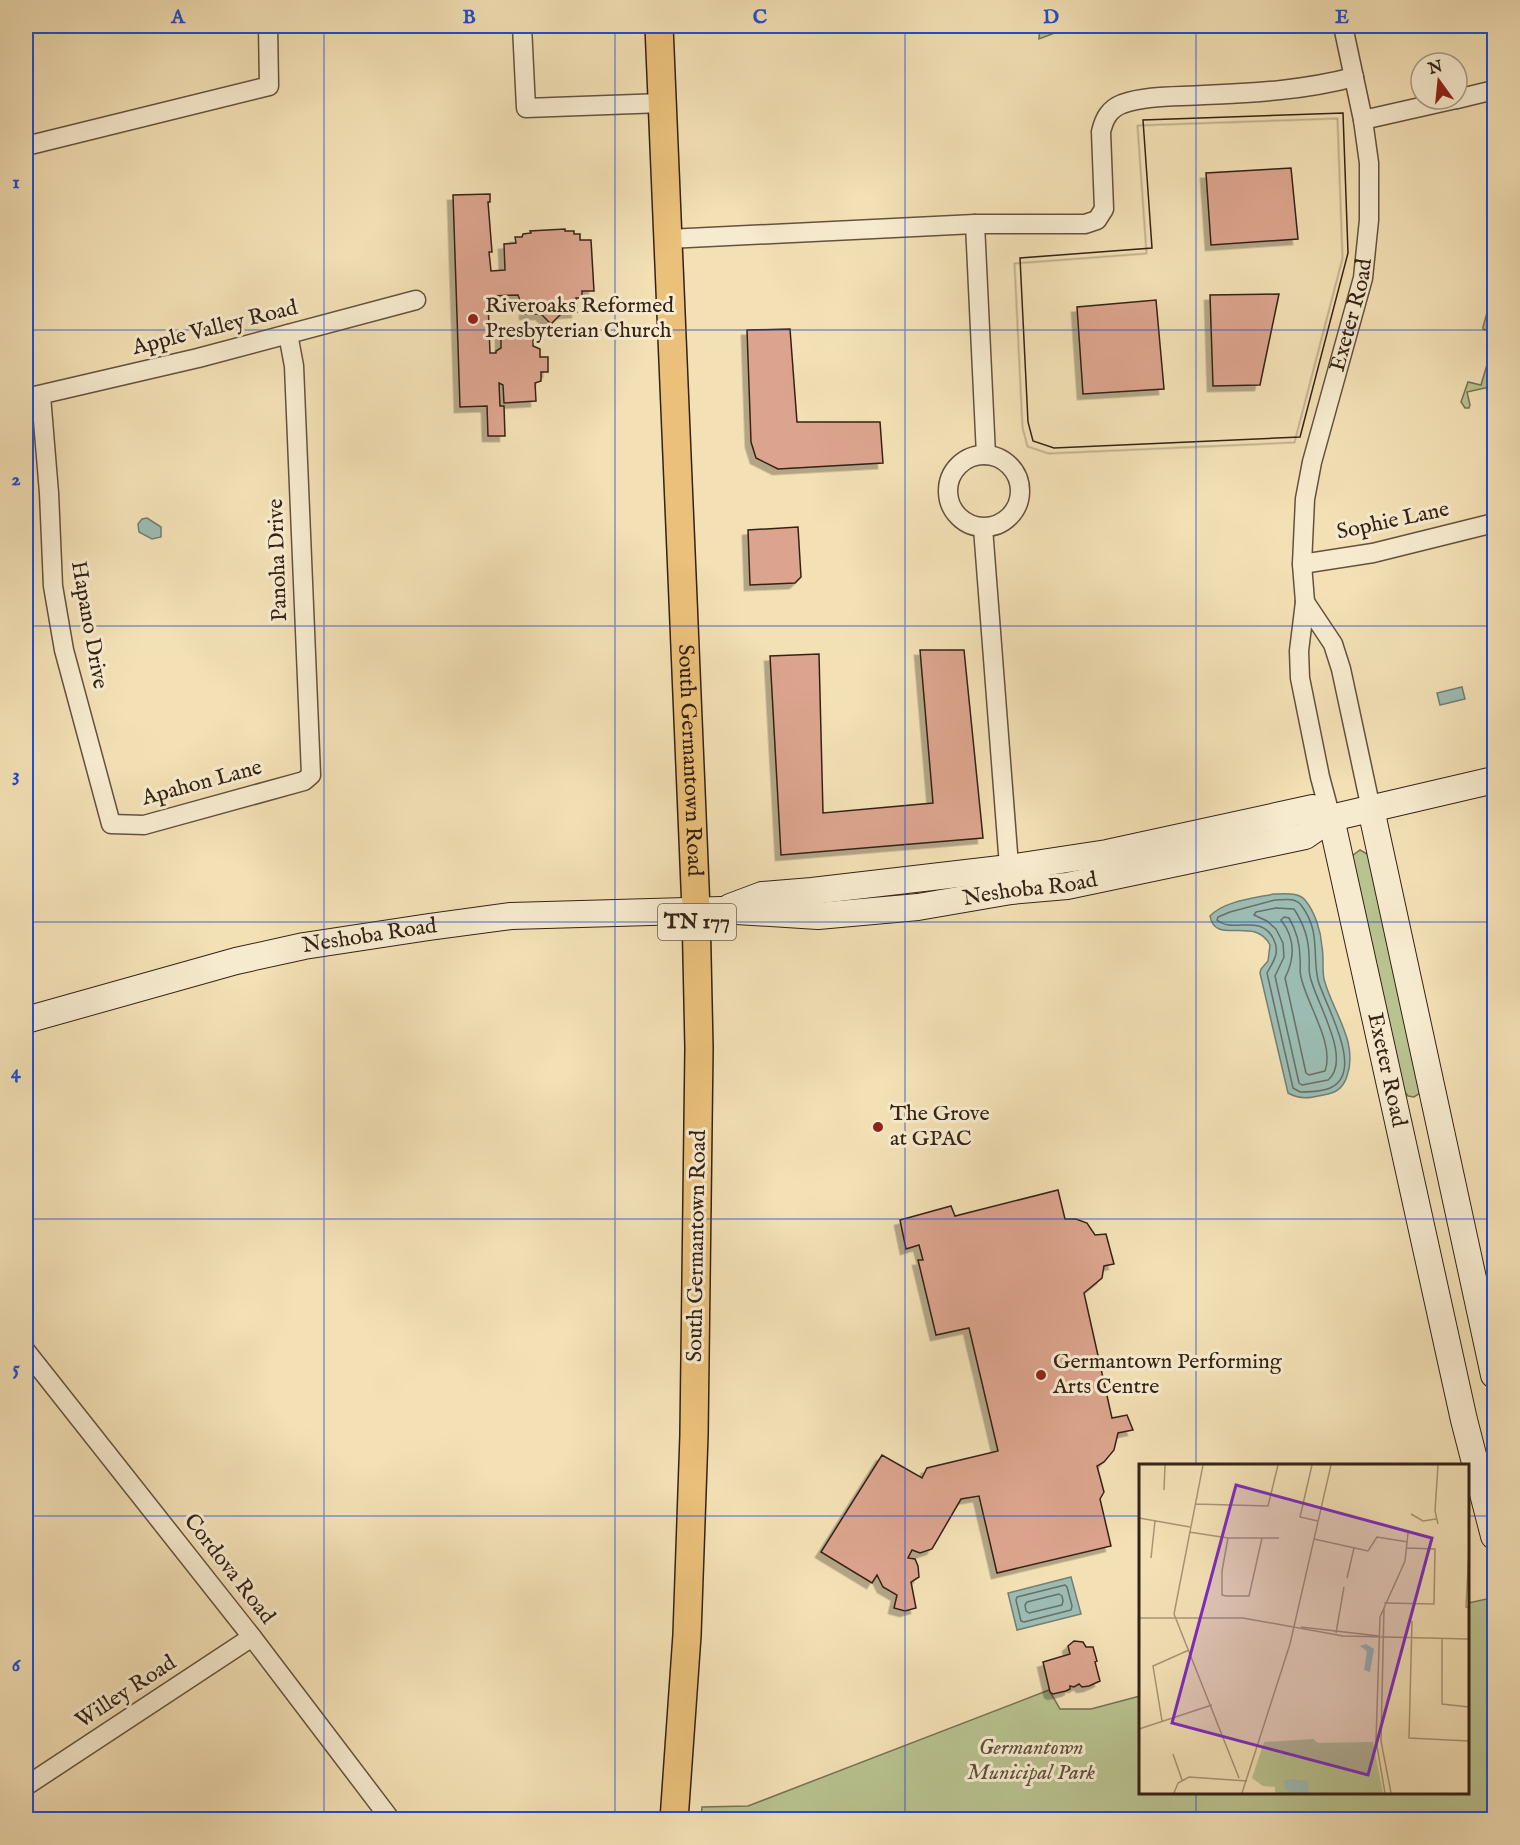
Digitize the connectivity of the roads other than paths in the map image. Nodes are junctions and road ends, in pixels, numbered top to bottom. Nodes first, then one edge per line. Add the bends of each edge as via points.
1 (268, 26) edge
2 (522, 26) edge
3 (659, 26) edge
4 (1343, 26) edge
5 (1354, 77) junction
6 (1494, 90) edge
7 (1469, 96) edge
8 (663, 104) junction
9 (1409, 110) edge
10 (1363, 120) junction
11 (26, 146) edge
12 (975, 224) junction
13 (668, 239) junction
14 (416, 300) dead end
15 (288, 334) junction
16 (33, 397) edge
17 (986, 455) junction
18 (1494, 523) edge
19 (983, 528) junction
20 (1302, 564) junction
21 (1305, 602) junction
22 (1494, 780) edge
23 (304, 781) joint
24 (1371, 809) junction
25 (1331, 818) junction
26 (111, 824) joint
27 (1010, 880) junction
28 (709, 910) junction
29 (26, 1020) edge
30 (26, 1351) edge
31 (1494, 1375) edge
32 (1494, 1536) edge
33 (252, 1637) junction
34 (26, 1786) edge
35 (391, 1820) edge
36 (674, 1820) edge

1 - 11 street via 269,86
2 - 8 street via 526,108
3 - 8 main road, South Germantown Road / TN 177
4 - 5 street, Exeter Road
5 - 10 street, Exeter Road
5 - 12 street via 1282,91 1154,98 1120,105 1103,121 1104,209 1097,220 1084,224
6 - 7 street
8 - 13 main road, South Germantown Road / TN 177
9 - 10 street
10 - 20 street, Exeter Road via 1370,189 1363,278 1312,462 1305,499
12 - 13 street
12 - 17 street
13 - 28 main road, South Germantown Road / TN 177
14 - 15 street, Apple Valley Road
15 - 16 street, Apple Valley Road
15 - 23 street, Panoha Drive via 294,366 311,776
16 - 26 street, Hapano Drive via 49,493 53,585 64,650
17 - 19 street via 1013,469 1021,488 1015,512 995,526
17 - 19 street via 964,461 950,479 948,490 954,512 972,526
18 - 20 street, Sophie Lane via 1373,553
19 - 27 street
20 - 21 street, Exeter Road
21 - 24 street, Exeter Road via 1333,644 1341,669
21 - 25 street, Exeter Road via 1300,678
22 - 24 street, Neshoba Road
23 - 26 street, Apahon Lane via 144,825
24 - 25 street, Neshoba Road
24 - 31 street, Exeter Road
25 - 27 street, Neshoba Road via 1305,836 1067,886
25 - 32 street, Exeter Road via 1464,1420
27 - 28 street, Neshoba Road via 918,907 818,916
28 - 29 street, Neshoba Road via 511,916 354,938 236,962
28 - 36 main road, South Germantown Road / TN 177 via 699,1048 687,1635
30 - 33 street, Cordova Road
33 - 34 street, Willey Road
33 - 35 street, Cordova Road

